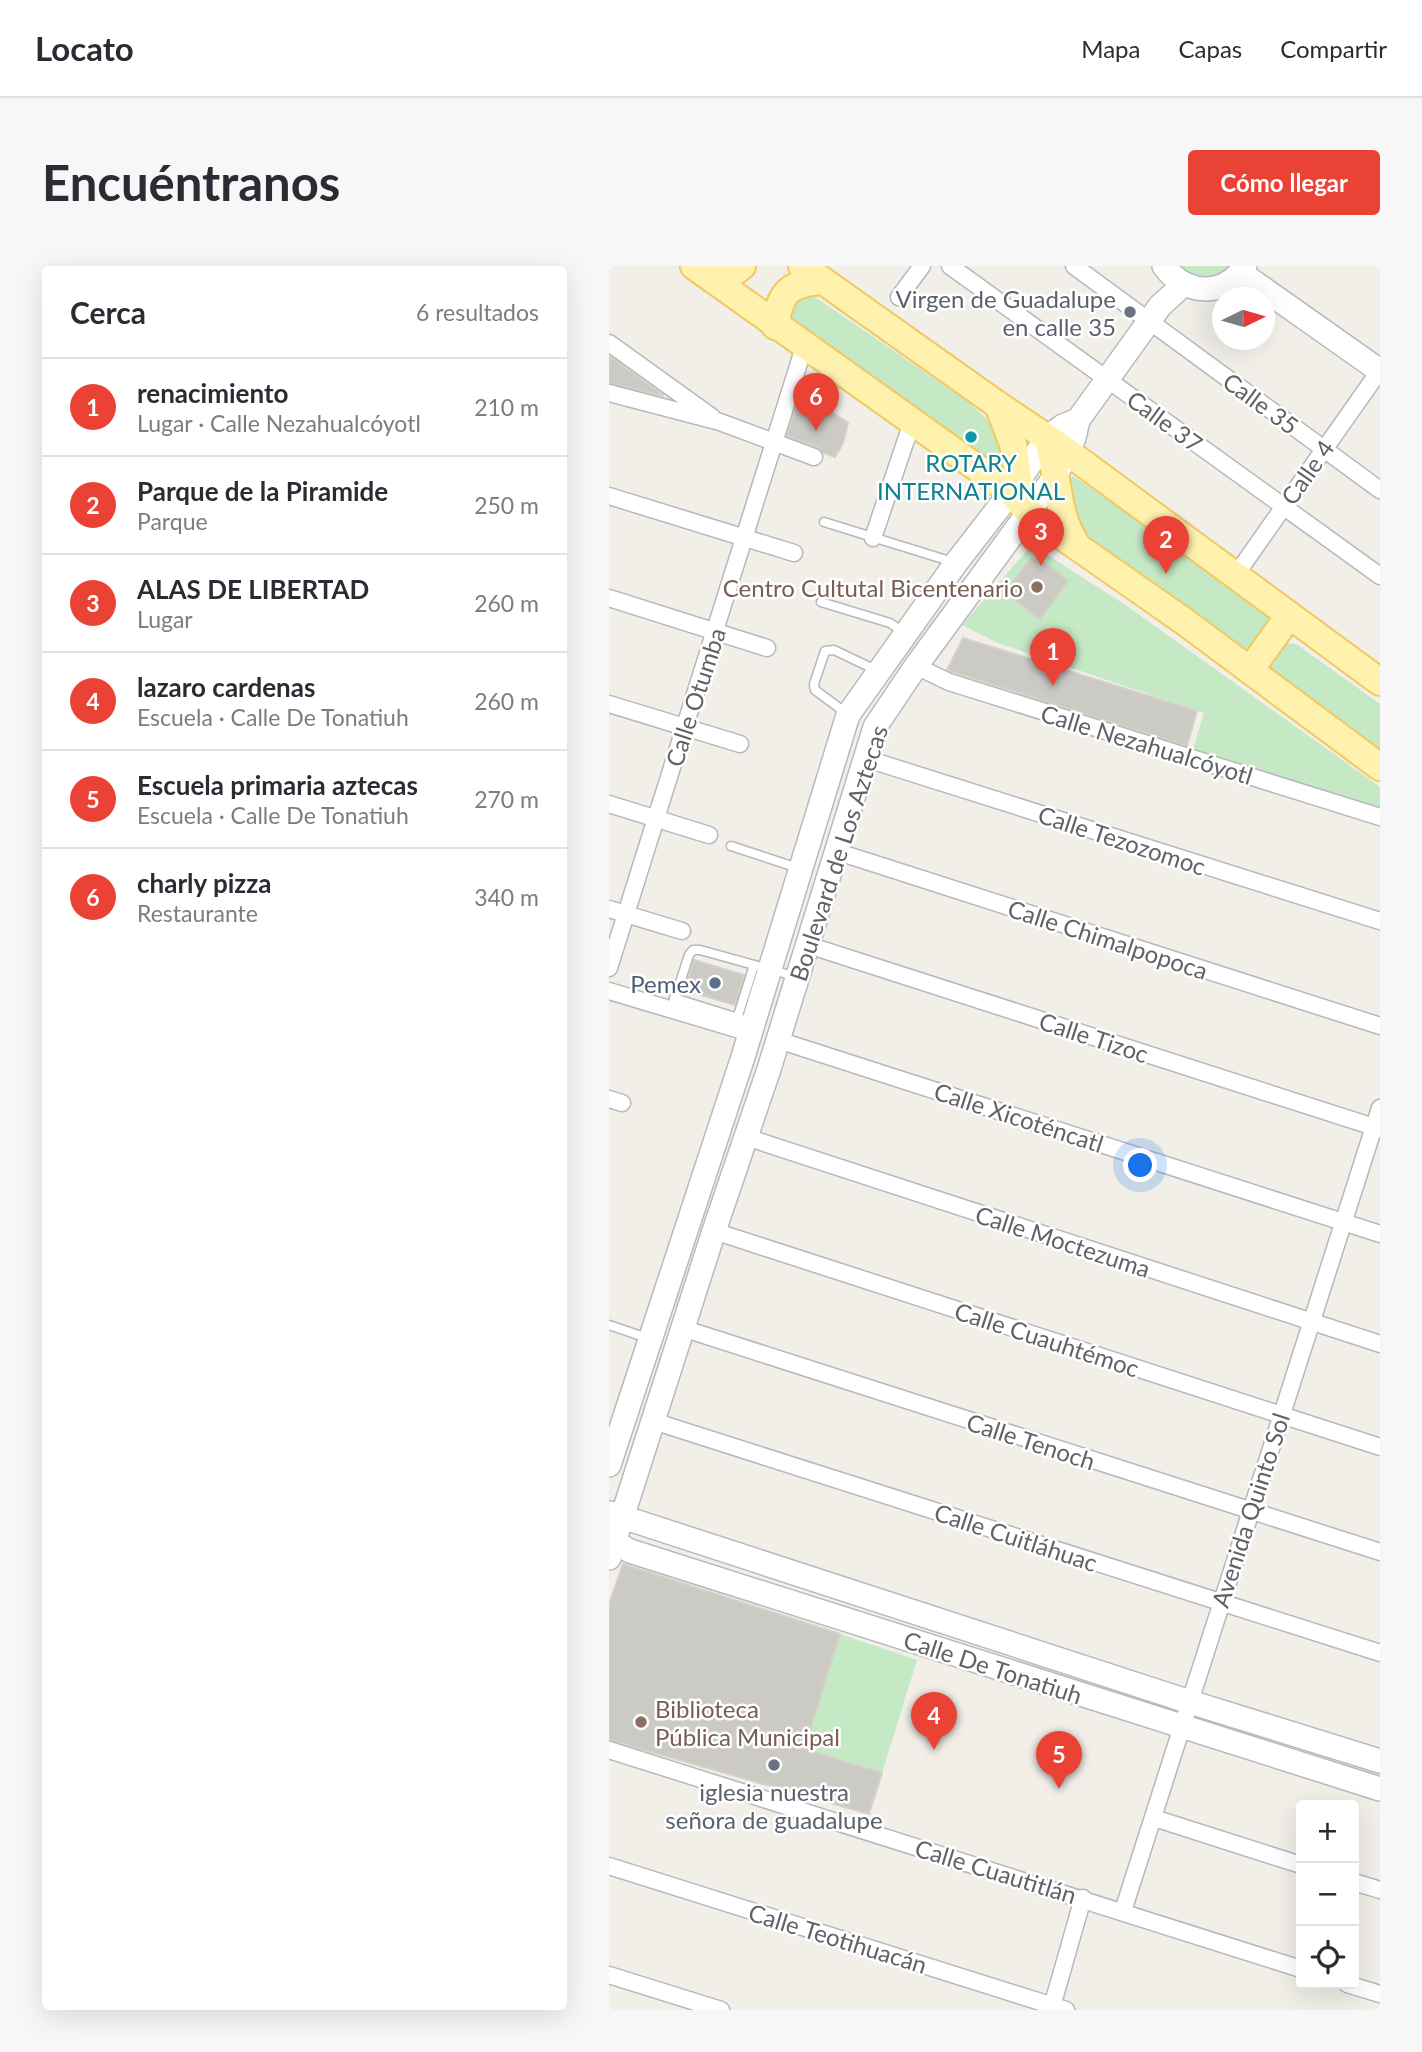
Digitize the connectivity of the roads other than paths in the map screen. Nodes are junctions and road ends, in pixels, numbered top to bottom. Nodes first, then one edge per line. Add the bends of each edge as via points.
1 (742, 266) edge
2 (922, 266) edge
3 (950, 266) edge
4 (1074, 266) edge
5 (1243, 269) edge
6 (704, 273) edge
7 (812, 273) edge
8 (1173, 275) edge
9 (899, 297) dead end
10 (1154, 313) junction
11 (775, 326) junction
12 (609, 343) edge
13 (804, 347) junction
14 (1380, 370) edge
15 (1108, 380) junction
16 (609, 393) edge
17 (998, 405) junction
18 (720, 422) junction
19 (912, 422) junction
20 (775, 443) junction
21 (1323, 449) junction
22 (1057, 455) junction
23 (814, 457) dead end
24 (1014, 487) junction
25 (1380, 490) edge
26 (609, 496) edge
27 (1283, 507) junction
28 (1029, 513) junction
29 (824, 522) dead end
30 (744, 538) junction
31 (873, 538) junction
32 (1077, 546) junction
33 (794, 553) dead end
34 (956, 563) junction
35 (1235, 576) junction
36 (1380, 576) edge
37 (609, 598) edge
38 (821, 602) dead end
39 (1289, 616) junction
40 (716, 632) junction
41 (905, 634) junction
42 (767, 648) dead end
43 (916, 666) junction
44 (1250, 670) junction
45 (879, 671) junction
46 (1380, 682) edge
47 (609, 704) edge
48 (848, 715) junction
49 (685, 727) junction
50 (740, 744) dead end
51 (865, 758) junction
52 (1380, 767) edge
53 (609, 804) edge
54 (1380, 817) edge
55 (656, 818) junction
56 (709, 835) dead end
57 (731, 846) dead end
58 (835, 851) junction
59 (801, 869) junction
60 (609, 909) edge
61 (626, 914) junction
62 (1380, 921) edge
63 (682, 931) dead end
64 (808, 945) junction
65 (762, 967) junction
66 (609, 968) edge
67 (798, 977) junction
68 (609, 990) edge
69 (672, 1004) junction
70 (744, 1026) junction
71 (1380, 1026) edge
72 (778, 1040) junction
73 (743, 1060) junction
74 (769, 1069) junction
75 (1380, 1108) edge
76 (1377, 1128) edge
77 (746, 1137) junction
78 (1344, 1222) junction
79 (714, 1231) junction
80 (1380, 1234) edge
81 (1310, 1322) junction
82 (609, 1325) edge
83 (683, 1328) junction
84 (650, 1339) junction
85 (1380, 1344) edge
86 (1280, 1415) junction
87 (653, 1421) junction
88 (1380, 1447) edge
89 (609, 1465) edge
90 (1251, 1512) junction
91 (616, 1514) edge
92 (611, 1547) edge
93 (1380, 1552) edge
94 (1220, 1603) junction
95 (1380, 1653) edge
96 (1190, 1702) junction
97 (1182, 1727) junction
98 (609, 1750) edge
99 (1380, 1761) edge
100 (1380, 1790) edge
101 (1154, 1818) junction
102 (1296, 1863) edge
103 (609, 1866) edge
104 (1359, 1884) edge
105 (1380, 1890) edge
106 (1083, 1898) junction
107 (1123, 1911) junction
108 (1296, 1967) edge
109 (609, 1975) edge
110 (1359, 1988) edge
111 (1380, 1994) edge
112 (1057, 2009) edge
113 (721, 2010) edge

1 - 6 main road via 731,274
2 - 9 street
3 - 15 street, Calle 37
4 - 10 street, Calle 35
5 - 8 main road via 1227,284 1209,290 1192,288
5 - 14 main road
6 - 11 main road
7 - 11 main road via 790,288
7 - 17 main road
8 - 10 main road, Boulevard de Los Aztecas
10 - 15 main road, Boulevard de Los Aztecas
10 - 21 street, Calle 35
11 - 13 main road
12 - 18 street
13 - 19 main road
13 - 20 street, Calle Otumba
14 - 21 street, Calle 4
15 - 22 main road, Boulevard de Los Aztecas via 1078,420 1074,438
15 - 27 street, Calle 37
16 - 18 street
17 - 22 main road
17 - 24 main road via 1013,444
18 - 20 street
19 - 24 main road
19 - 31 street
20 - 23 street
20 - 30 street, Calle Otumba
21 - 25 street, Calle 35
21 - 27 street, Calle 4
22 - 24 main road, Boulevard de Los Aztecas
22 - 28 main road, Boulevard de Los Aztecas
22 - 32 main road via 1061,510
22 - 35 main road
24 - 28 main road
24 - 34 main road, Boulevard de Los Aztecas
26 - 30 street
27 - 35 street, Calle 4
27 - 36 street, Calle 37
28 - 32 main road
28 - 43 main road, Boulevard de Los Aztecas
29 - 31 lane
30 - 33 street
30 - 40 street, Calle Otumba
31 - 34 lane
32 - 44 main road
34 - 41 main road, Boulevard de Los Aztecas
35 - 39 main road
37 - 40 street
38 - 41 lane via 890,623
39 - 44 main road
39 - 46 main road
40 - 42 street
40 - 49 street, Calle Otumba
41 - 45 main road, Boulevard de Los Aztecas
43 - 51 main road, Boulevard de Los Aztecas via 881,715
43 - 54 street, Calle Nezahualcóyotl via 949,682
44 - 52 main road
45 - 48 main road, Boulevard de Los Aztecas
45 - 48 lane via 834,650 825,651 815,690
47 - 49 street
48 - 59 main road, Boulevard de Los Aztecas
49 - 50 street
49 - 55 street, Calle Otumba
51 - 58 main road, Boulevard de Los Aztecas
51 - 62 street, Calle Tezozomoc
53 - 55 street
55 - 56 street
55 - 61 street, Calle Otumba
57 - 59 lane
58 - 64 main road, Boulevard de Los Aztecas
58 - 71 street, Calle Chimalpopoca
59 - 65 main road, Boulevard de Los Aztecas
60 - 61 street
61 - 63 street
61 - 66 street, Calle Otumba
64 - 67 main road, Boulevard de Los Aztecas
64 - 76 street, Calle Tizoc
65 - 67 lane
65 - 69 lane via 693,950
65 - 70 main road, Boulevard de Los Aztecas
67 - 72 main road, Boulevard de Los Aztecas
68 - 69 street
69 - 70 street
70 - 73 main road, Boulevard de Los Aztecas
72 - 74 main road, Boulevard de Los Aztecas
72 - 78 street, Calle Xicoténcatl
73 - 74 main road
73 - 84 main road, Boulevard de Los Aztecas
74 - 77 main road, Boulevard de Los Aztecas
75 - 76 street, Avenida Quinto Sol
76 - 78 street, Avenida Quinto Sol
77 - 79 main road, Boulevard de Los Aztecas
77 - 81 street, Calle Moctezuma
78 - 80 street, Calle Xicoténcatl
78 - 81 street, Avenida Quinto Sol
79 - 83 main road, Boulevard de Los Aztecas
79 - 86 street, Calle Cuauhtémoc
81 - 85 street, Calle Moctezuma
81 - 86 street, Avenida Quinto Sol
82 - 84 lane
83 - 87 main road, Boulevard de Los Aztecas
83 - 90 street, Calle Tenoch
84 - 89 main road, Boulevard de Los Aztecas
86 - 88 street, Calle Cuauhtémoc
86 - 90 street, Avenida Quinto Sol
87 - 91 main road, Boulevard de Los Aztecas
87 - 94 street, Calle Cuitláhuac
90 - 93 street, Calle Tenoch
90 - 94 street, Avenida Quinto Sol
91 - 92 main road, Boulevard de Los Aztecas
91 - 96 main road, Calle De Tonatiuh
92 - 97 main road, Calle De Tonatiuh
94 - 95 street, Calle Cuitláhuac
94 - 96 street, Avenida Quinto Sol
96 - 97 street, Avenida Quinto Sol
96 - 99 main road, Calle De Tonatiuh
97 - 100 main road, Calle De Tonatiuh
97 - 101 street, Avenida Quinto Sol
98 - 106 street, Calle Cuautitlán
101 - 102 street
101 - 107 street, Avenida Quinto Sol
103 - 112 street, Calle Teotihuacán
104 - 105 street
106 - 107 street, Calle Cuautitlán
106 - 112 street
107 - 108 street, Calle Cuautitlán
109 - 113 street
110 - 111 street

